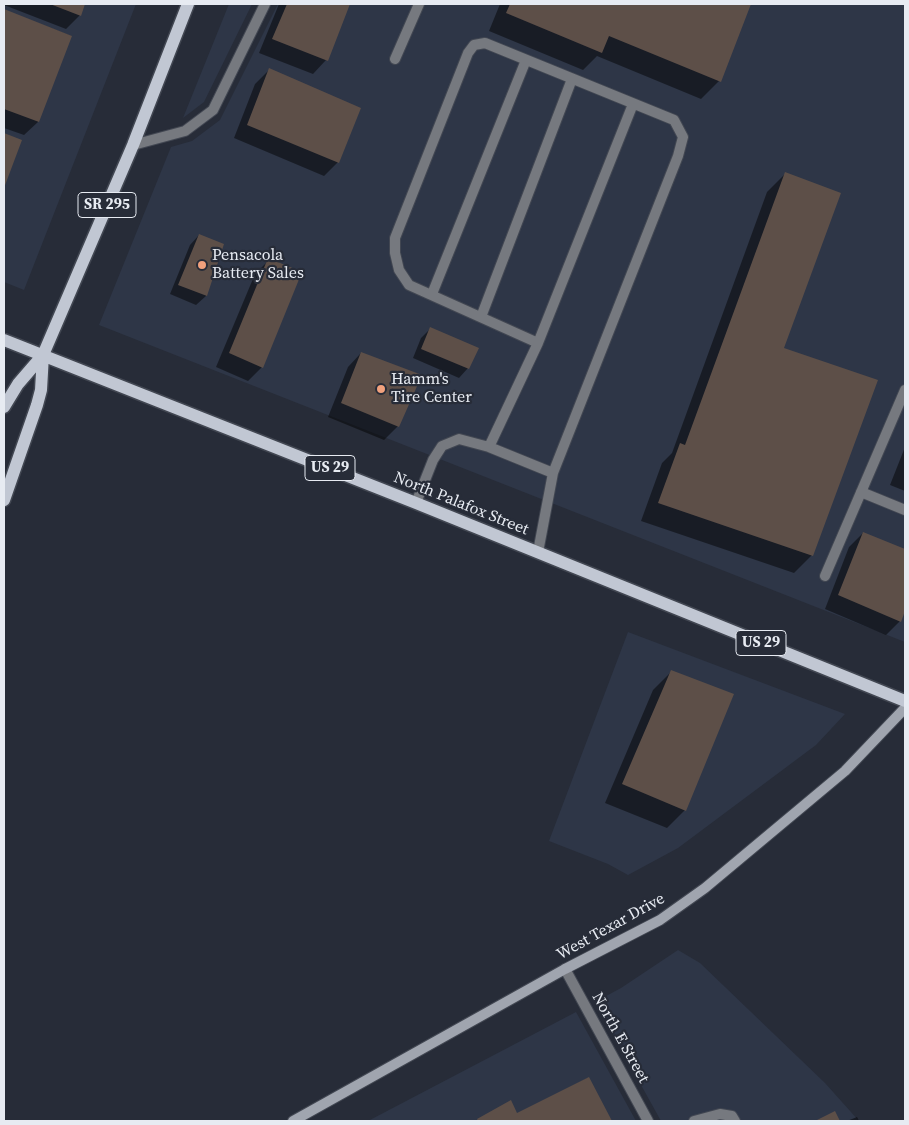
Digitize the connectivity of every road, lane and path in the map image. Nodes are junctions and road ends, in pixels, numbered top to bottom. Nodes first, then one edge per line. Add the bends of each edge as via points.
1 (188, 4) edge
2 (265, 4) edge
3 (419, 4) edge
4 (395, 59) dead end
5 (526, 60) junction
6 (572, 79) junction
7 (633, 104) junction
8 (133, 145) junction
9 (432, 294) junction
10 (481, 317) junction
11 (4, 340) edge
12 (538, 343) junction
13 (43, 355) junction
14 (905, 390) edge
15 (4, 407) edge
16 (489, 447) junction
17 (553, 473) junction
18 (861, 492) junction
19 (4, 500) edge
20 (416, 503) junction
21 (905, 510) edge
22 (538, 552) junction
23 (824, 576) dead end
24 (905, 701) edge
25 (905, 708) edge
26 (565, 969) junction
27 (293, 1121) edge
28 (648, 1121) edge
29 (694, 1121) edge
30 (735, 1121) edge

1 - 8 main road, SR 295
2 - 8 street via 213,110 184,131
3 - 4 street
5 - 6 street
5 - 9 street
5 - 9 street via 485,43 474,45 468,53 395,238 399,270 409,284
6 - 7 street
6 - 10 street
7 - 12 street
7 - 17 street via 674,120 683,137
8 - 13 main road, SR 295
9 - 10 street
10 - 12 street
11 - 13 main road, North Palafox Street / US 29
12 - 16 street
13 - 15 main road, SR 295 via 18,384
13 - 19 main road, SR 295 via 37,405
13 - 20 main road, North Palafox Street / US 29
14 - 18 street
16 - 17 street
16 - 20 street via 459,439 442,446
17 - 22 street
18 - 21 street
18 - 23 street
20 - 22 main road, North Palafox Street / US 29
22 - 24 main road, North Palafox Street / US 29
25 - 26 main road, West Texar Drive via 845,771 705,888 660,920
26 - 27 main road, West Texar Drive
26 - 28 street, North E Street
29 - 30 street via 720,1114 732,1116

